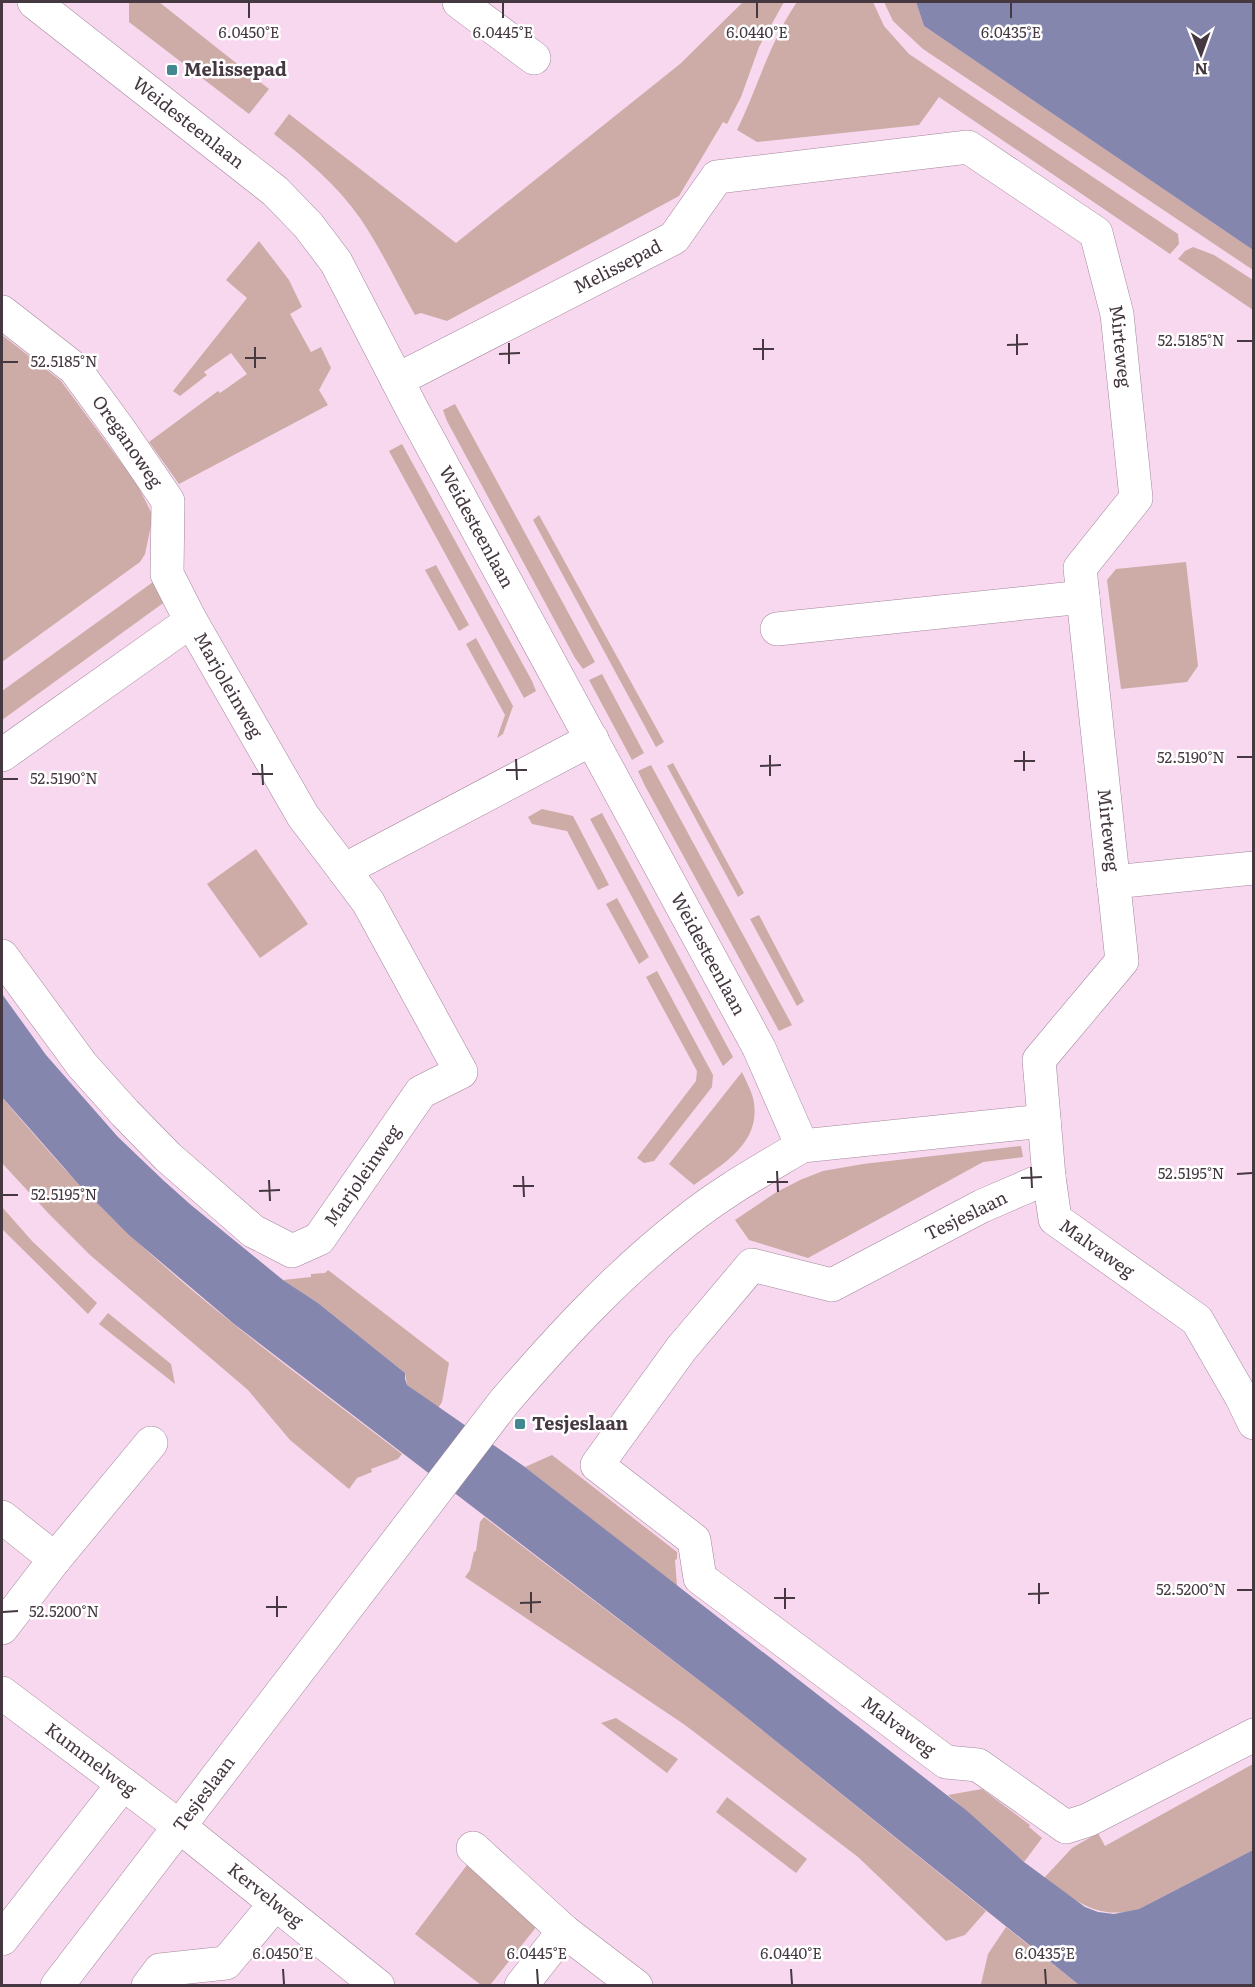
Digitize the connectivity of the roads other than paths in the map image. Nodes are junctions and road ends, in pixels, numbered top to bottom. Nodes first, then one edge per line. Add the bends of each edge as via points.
1 (459, 2) edge
2 (49, 6) edge
3 (534, 58) dead end
4 (968, 147) joint
5 (2, 312) edge
6 (397, 380) junction
7 (168, 501) joint
8 (1083, 597) junction
9 (191, 621) junction
10 (777, 629) dead end
11 (591, 739) junction
12 (2, 755) edge
13 (1254, 868) edge
14 (344, 870) junction
15 (1113, 882) junction
16 (2, 956) edge
17 (1044, 1121) junction
18 (802, 1146) junction
19 (1049, 1177) junction
20 (1250, 1404) edge
21 (151, 1443) dead end
22 (597, 1465) joint
23 (2, 1517) edge
24 (55, 1559) junction
25 (2, 1628) edge
26 (2, 1693) edge
27 (1254, 1735) edge
28 (123, 1784) junction
29 (179, 1826) junction
30 (473, 1848) dead end
31 (275, 1904) junction
32 (564, 1931) junction
33 (2, 1939) edge
34 (57, 1986) edge
35 (148, 1986) edge
36 (378, 1986) edge
37 (521, 1986) edge
38 (636, 1986) edge

1 - 3 street
2 - 6 street, Weidesteenlaan via 274,191 308,225 336,262
4 - 6 street, Melissepad via 717,177 674,238
4 - 8 street, Mirteweg via 1096,233 1117,314 1136,498 1080,568
5 - 7 street, Oreganoweg via 75,369
6 - 11 street, Weidesteenlaan
7 - 9 street, Marjoleinweg via 167,574
8 - 10 street
8 - 15 street, Mirteweg
9 - 12 street, Marjoleinweg
9 - 14 street, Marjoleinweg via 303,816
11 - 14 street
11 - 18 street, Weidesteenlaan via 762,1055
13 - 15 street, Mirteweg
14 - 16 street, Marjoleinweg via 368,902 461,1072 421,1092 319,1239 292,1251 253,1231 124,1113 82,1065
15 - 17 street, Mirteweg via 1122,961 1039,1060
17 - 18 street
17 - 19 street, Malvaweg
18 - 29 street, Tesjeslaan via 694,1215 615,1281 562,1335 504,1402
19 - 20 street, Malvaweg via 1055,1219 1197,1320
19 - 22 street, Tesjeslaan via 982,1206 832,1285 752,1265 681,1349
21 - 24 street
22 - 27 street, Malvaweg via 694,1540 700,1578 946,1762 978,1765 1066,1827 1088,1820
23 - 24 street
24 - 25 street
26 - 28 street, Kummelweg
28 - 29 street, Kummelweg
28 - 33 street
29 - 31 street, Kervelweg
29 - 34 street, Tesjeslaan
30 - 32 street
31 - 35 street via 226,1964 160,1970
31 - 36 street, Kervelweg
32 - 37 street
32 - 38 street

